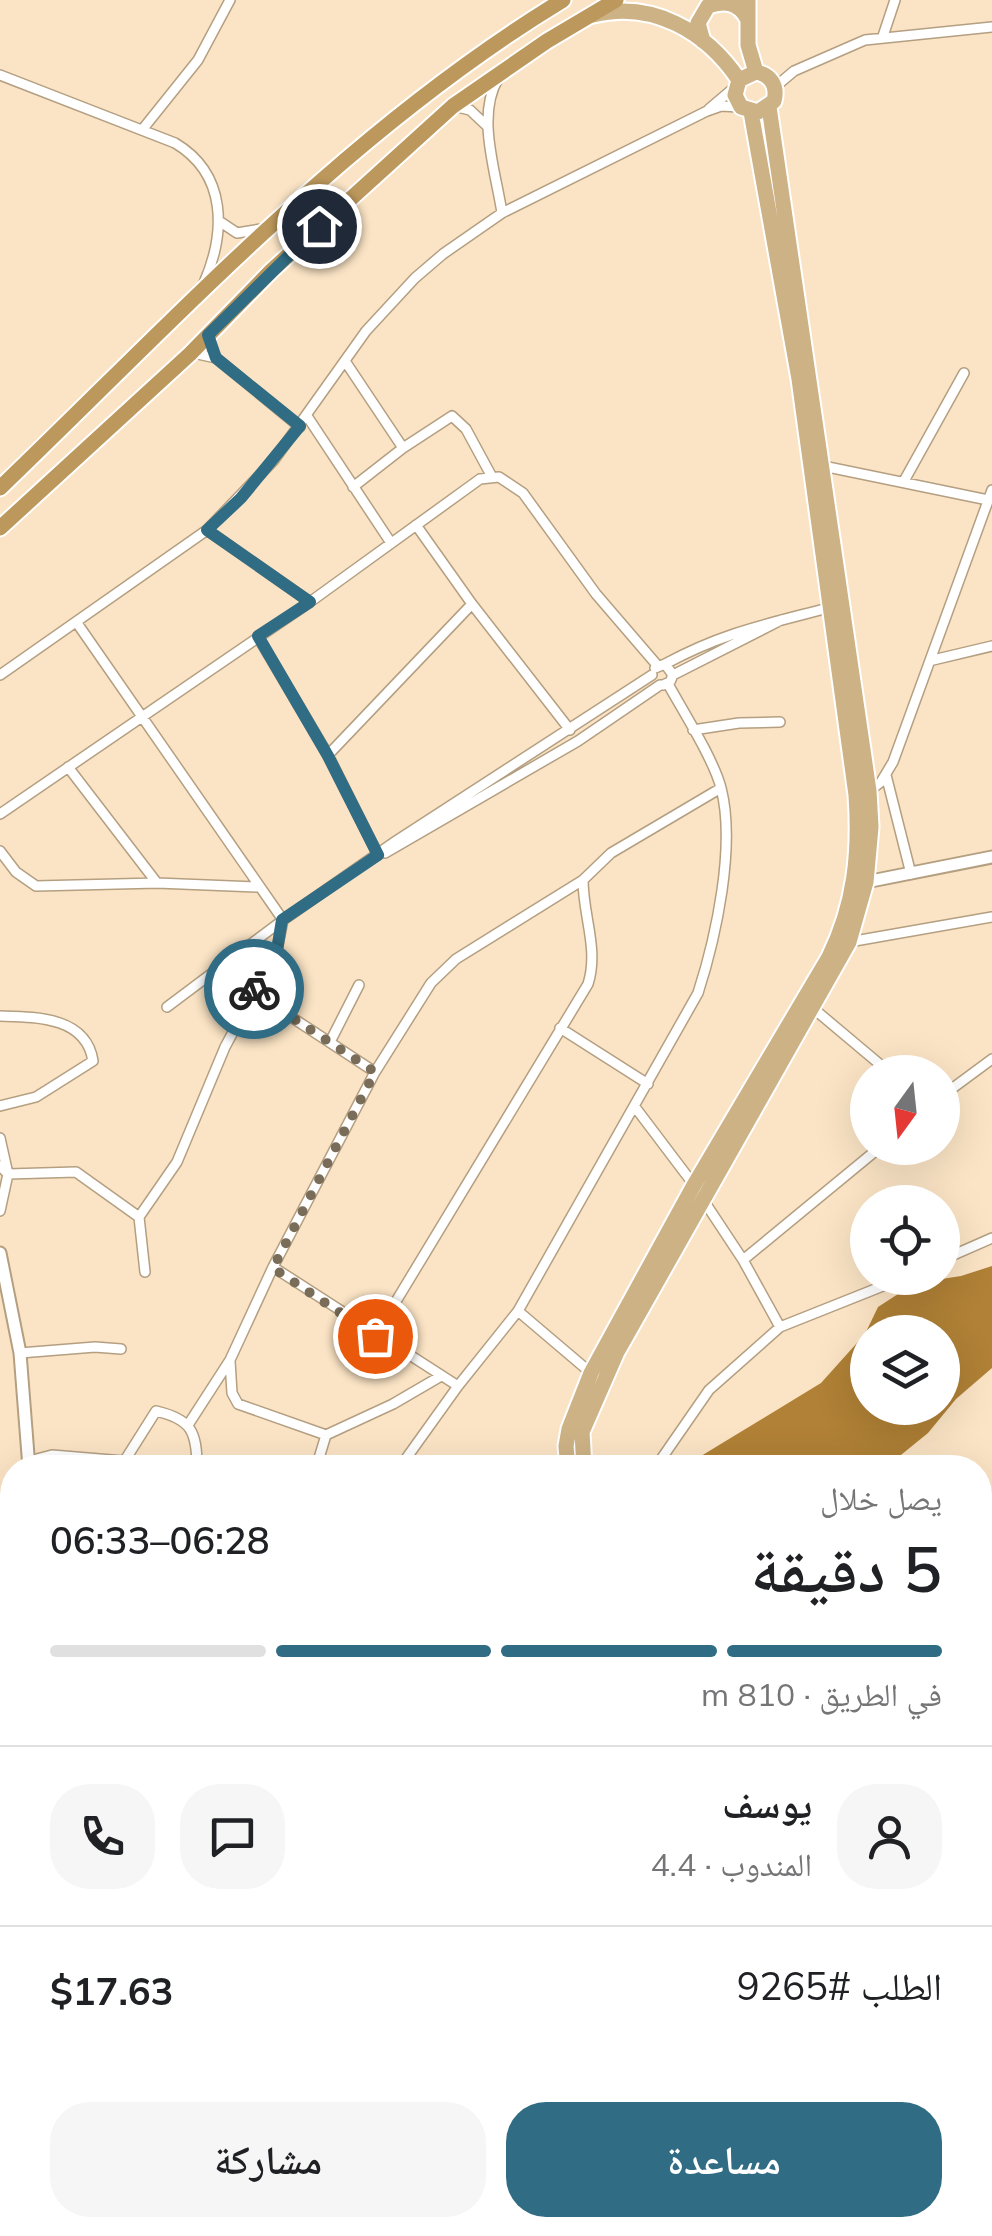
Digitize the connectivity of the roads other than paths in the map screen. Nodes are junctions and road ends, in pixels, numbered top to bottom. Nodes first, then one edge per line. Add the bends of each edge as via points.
1 (230, 0) edge
2 (563, 0) edge
3 (616, 0) edge
4 (748, 0) edge
5 (895, 0) edge
6 (589, 16) junction
7 (747, 18) junction
8 (992, 27) edge
9 (883, 36) junction
10 (703, 41) junction
11 (504, 70) junction
12 (794, 71) junction
13 (759, 72) junction
14 (0, 75) edge
15 (737, 84) junction
16 (775, 88) junction
17 (453, 106) junction
18 (769, 107) junction
19 (707, 110) junction
20 (746, 110) junction
21 (489, 129) junction
22 (142, 130) junction
23 (502, 213) junction
24 (219, 221) junction
25 (273, 226) junction
26 (196, 298) junction
27 (208, 335) junction
28 (190, 354) junction
29 (216, 358) junction
30 (345, 361) junction
31 (964, 373) dead end
32 (307, 416) junction
33 (300, 426) junction
34 (403, 448) junction
35 (823, 466) junction
36 (492, 478) junction
37 (904, 481) junction
38 (353, 486) junction
39 (0, 488) edge
40 (990, 495) edge
41 (416, 525) junction
42 (0, 528) edge
43 (207, 530) junction
44 (391, 543) junction
45 (310, 602) junction
46 (472, 604) junction
47 (836, 606) junction
48 (781, 620) junction
49 (77, 623) junction
50 (258, 636) junction
51 (992, 646) edge
52 (932, 660) junction
53 (658, 668) junction
54 (0, 674) edge
55 (667, 681) junction
56 (140, 717) junction
57 (780, 722) dead end
58 (569, 729) junction
59 (693, 730) junction
60 (578, 740) junction
61 (328, 756) junction
62 (68, 767) junction
63 (886, 776) junction
64 (721, 788) junction
65 (863, 793) junction
66 (0, 814) edge
67 (0, 851) edge
68 (378, 855) junction
69 (992, 858) edge
70 (911, 874) junction
71 (584, 880) junction
72 (866, 882) junction
73 (156, 883) junction
74 (258, 886) junction
75 (992, 917) edge
76 (282, 920) junction
77 (849, 942) junction
78 (359, 985) dead end
79 (253, 992) junction
80 (167, 1007) dead end
81 (814, 1009) junction
82 (0, 1016) edge
83 (560, 1028) junction
84 (330, 1042) junction
85 (869, 1055) edge
86 (990, 1064) edge
87 (375, 1072) junction
88 (648, 1084) junction
89 (960, 1084) edge
90 (0, 1106) edge
91 (635, 1108) junction
92 (0, 1138) edge
93 (859, 1165) edge
94 (0, 1166) edge
95 (8, 1174) junction
96 (698, 1191) junction
97 (0, 1211) edge
98 (139, 1217) junction
99 (992, 1238) edge
100 (960, 1252) edge
101 (0, 1253) edge
102 (743, 1260) junction
103 (273, 1268) junction
104 (145, 1272) dead end
105 (860, 1295) edge
106 (518, 1311) junction
107 (780, 1327) junction
108 (375, 1336) junction
109 (613, 1347) junction
110 (120, 1349) dead end
111 (20, 1352) junction
112 (230, 1360) junction
113 (590, 1373) junction
114 (442, 1376) junction
115 (458, 1386) junction
116 (188, 1424) junction
117 (326, 1434) junction
118 (28, 1455) edge
119 (127, 1455) edge
120 (195, 1455) edge
121 (320, 1455) edge
122 (408, 1455) edge
123 (567, 1455) edge
124 (583, 1455) edge
125 (664, 1455) edge

1 - 22 street via 198,60
2 - 25 highway via 425,92
3 - 6 highway
4 - 7 main road
5 - 9 street
6 - 10 main road via 643,11
6 - 11 highway
7 - 10 main road via 735,4 716,2 698,23
7 - 13 main road
8 - 9 street
9 - 12 street
10 - 15 main road via 723,58
11 - 17 highway
11 - 21 street via 490,93
12 - 13 street
12 - 16 street
13 - 15 main road
13 - 16 main road
14 - 22 street
15 - 19 street
15 - 20 main road via 735,95
16 - 18 main road
17 - 21 street via 478,114
17 - 27 highway
18 - 20 main road
18 - 35 main road
19 - 20 street
19 - 23 street
20 - 47 main road via 800,379
21 - 23 street
22 - 24 street via 176,142 197,159 212,181
23 - 30 street via 415,278
24 - 25 street via 237,234
24 - 26 street via 210,269
25 - 26 highway
26 - 39 highway
27 - 28 highway
27 - 29 street
28 - 29 street
28 - 42 highway
29 - 33 street
30 - 32 street
30 - 34 street
31 - 37 street
32 - 33 street
32 - 38 street
33 - 43 street
34 - 36 street via 452,416
34 - 38 street
35 - 37 street
35 - 47 main road
36 - 41 street via 480,478
36 - 53 street via 523,493
37 - 40 street
38 - 44 street
40 - 52 street
41 - 44 street
41 - 46 street
43 - 45 street
43 - 49 street
44 - 45 street
45 - 50 street
46 - 58 street
46 - 61 street
47 - 48 street
47 - 65 main road
48 - 53 street via 707,642
48 - 55 street
49 - 54 street
49 - 56 street
50 - 56 street
50 - 61 street
51 - 52 street
52 - 63 street
53 - 55 street
53 - 55 street
53 - 58 street
55 - 59 street
55 - 60 street
56 - 62 street
56 - 74 street
57 - 59 street
58 - 60 street
58 - 68 street
59 - 64 street
60 - 68 street
61 - 68 street
62 - 66 street
62 - 73 street
63 - 65 street
63 - 70 street
64 - 71 street via 611,852
64 - 88 street via 726,825 713,947 698,993
65 - 72 main road via 870,827
65 - 96 main road via 850,908 841,932
67 - 73 street via 36,886
68 - 76 street
69 - 70 street
70 - 72 street
71 - 83 street via 593,968
71 - 87 street via 456,959 431,983
72 - 77 main road
73 - 74 street
74 - 76 street
75 - 77 street
76 - 79 street via 277,950
76 - 80 street
77 - 81 main road
78 - 84 street
79 - 84 street
79 - 98 street via 177,1162
81 - 85 street
81 - 96 main road
82 - 90 street via 65,1024 93,1061 36,1098
83 - 88 street
83 - 108 street
84 - 87 street
86 - 89 street
87 - 103 street
88 - 91 street
91 - 96 street
91 - 106 street
92 - 95 street
93 - 102 street
94 - 95 street
95 - 97 street
95 - 98 street via 76,1172
96 - 102 street
96 - 109 main road
98 - 104 street
99 - 100 street
101 - 111 street
102 - 107 street
103 - 108 street
103 - 112 street
105 - 107 street
106 - 113 street
106 - 115 street
107 - 125 street via 709,1390
108 - 114 street
109 - 113 main road
109 - 124 main road via 582,1432
110 - 111 street
111 - 118 street
112 - 116 street
112 - 117 street via 238,1404
113 - 123 main road
114 - 115 street
114 - 117 street
115 - 122 street
116 - 119 street via 152,1413
116 - 120 street
117 - 121 street

